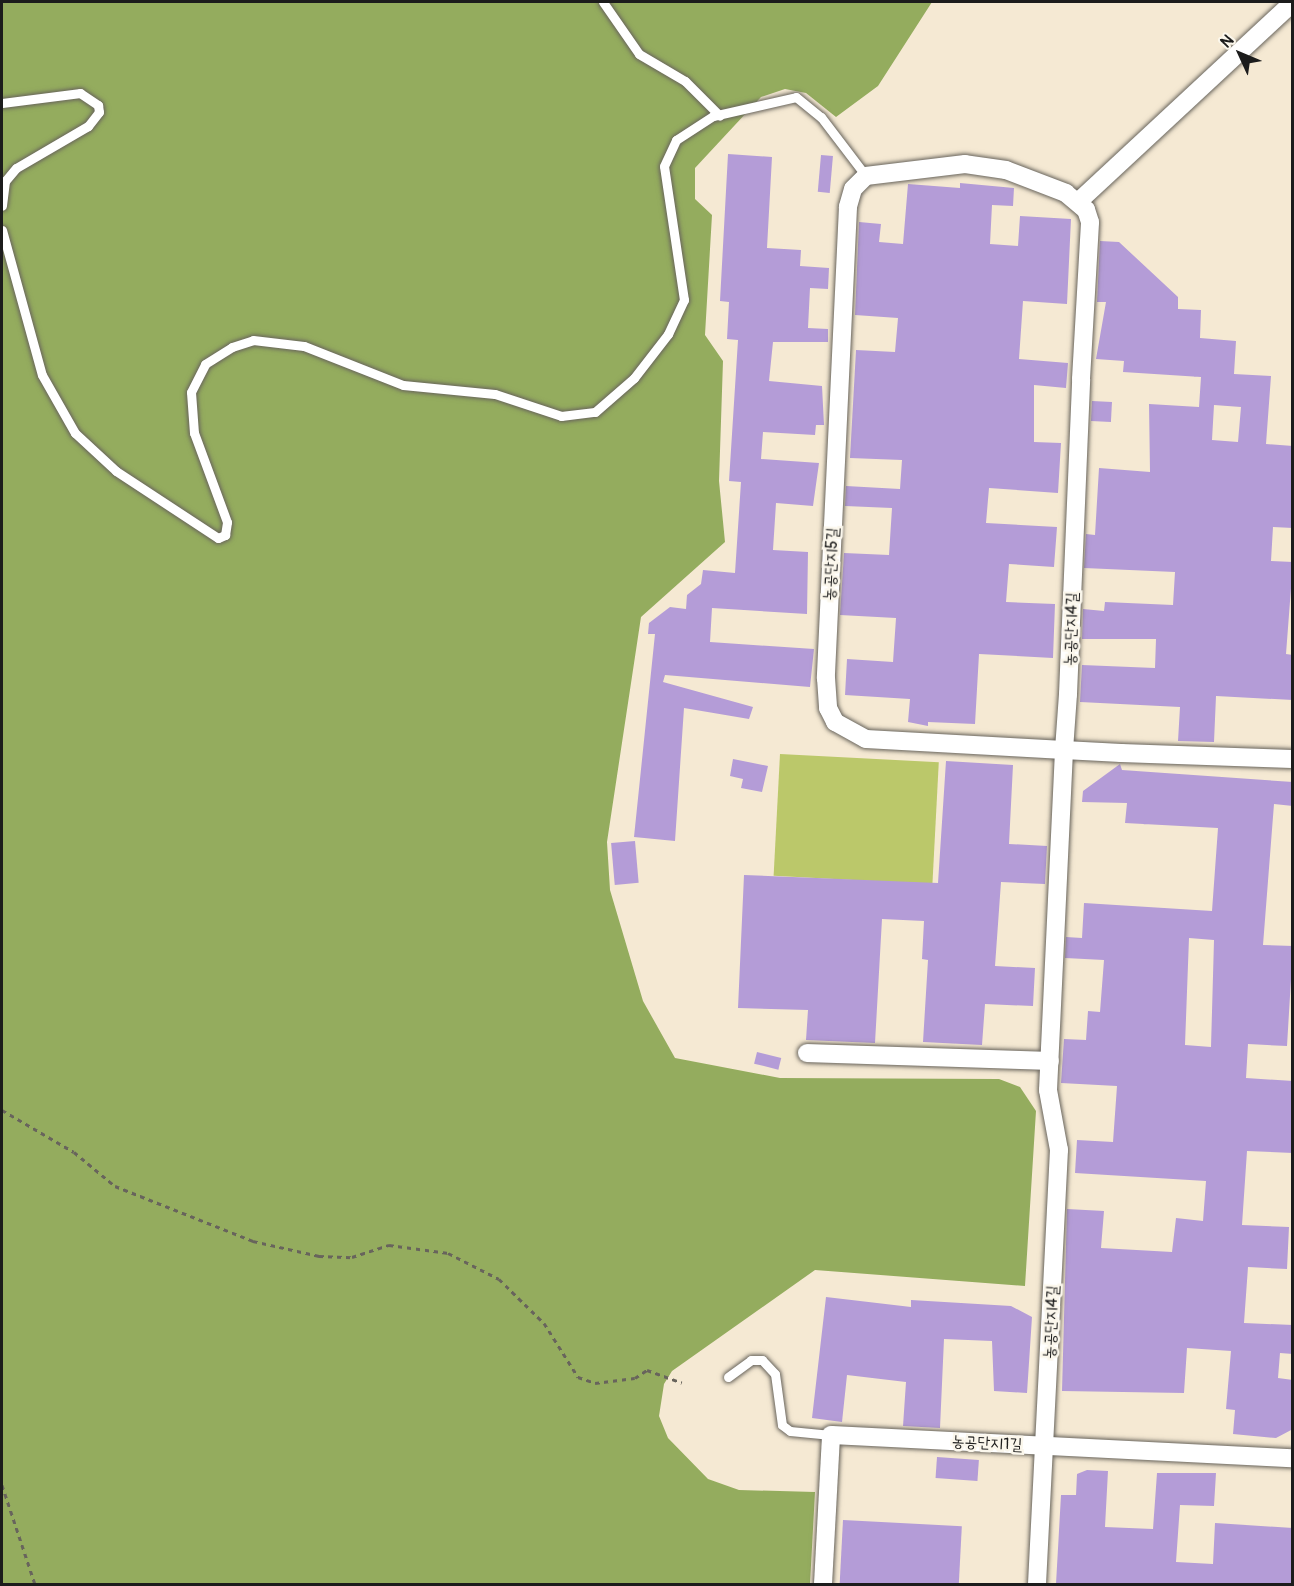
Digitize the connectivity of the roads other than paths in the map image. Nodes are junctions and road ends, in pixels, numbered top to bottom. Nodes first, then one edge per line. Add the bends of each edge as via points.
1 (603, 2) edge
2 (1293, 3) edge
3 (2, 103) edge
4 (720, 116) junction
5 (866, 176) junction
6 (1078, 202) junction
7 (2, 206) edge
8 (2, 230) edge
9 (1064, 750) junction
10 (1293, 759) edge
11 (807, 1053) dead end
12 (1050, 1061) junction
13 (728, 1377) dead end
14 (831, 1435) junction
15 (1045, 1446) junction
16 (1293, 1458) edge
17 (823, 1584) edge
18 (1037, 1584) edge

1 - 4 lane via 639,54 685,81
2 - 6 street
3 - 7 lane via 80,93 99,112 88,126 16,168 6,181
4 - 5 lane via 796,97 821,117
4 - 8 lane via 683,134 665,157 684,300 668,334 608,405 580,416 561,416 495,394 403,385 322,350 241,342 205,364 191,392 194,433 227,522 222,538 212,537 116,471 75,433 42,375
5 - 6 street via 943,165 987,166 1041,181
5 - 9 street, 농공단지5길 via 853,189 848,207 828,708 840,727 866,739
6 - 9 street, 농공단지4길 via 1090,222
9 - 10 street, 농공단지5길
9 - 12 street, 농공단지4길
11 - 12 street
12 - 15 street, 농공단지4길 via 1048,1090 1059,1150
13 - 14 lane via 751,1360 762,1360 775,1374 782,1425 790,1431
14 - 15 street, 농공단지1길
14 - 17 street
15 - 16 street, 농공단지1길
15 - 18 street, 농공단지4길

